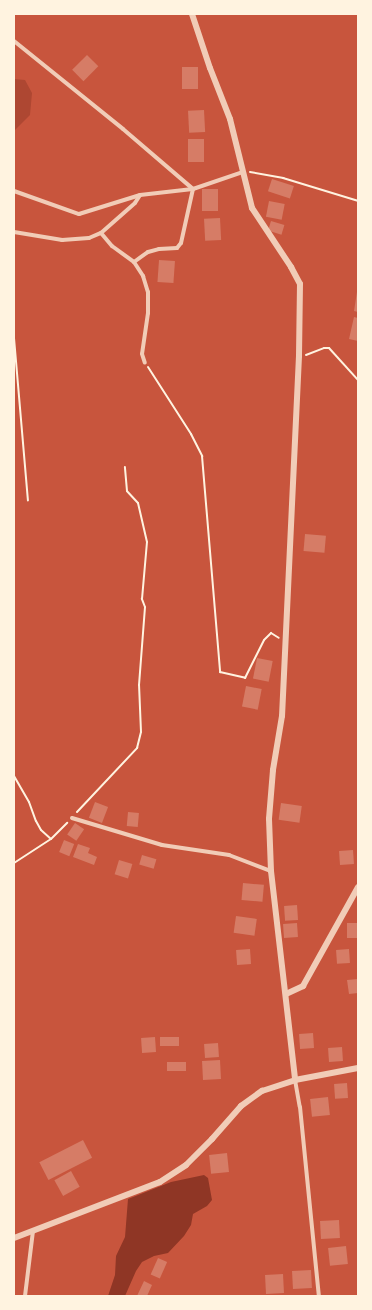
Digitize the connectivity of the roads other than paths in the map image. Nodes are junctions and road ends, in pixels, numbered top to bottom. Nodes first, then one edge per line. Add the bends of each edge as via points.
1 (192, 14) edge
2 (14, 41) edge
3 (243, 172) junction
4 (193, 189) junction
5 (14, 191) edge
6 (140, 195) junction
7 (14, 232) edge
8 (100, 233) junction
9 (134, 262) junction
10 (145, 363) road end
11 (72, 818) road end
12 (271, 871) junction
13 (358, 887) edge
14 (286, 994) junction
15 (358, 1068) edge
16 (295, 1080) junction
17 (33, 1231) junction
18 (14, 1238) edge
19 (25, 1296) edge
20 (319, 1296) edge

1 - 3 street via 230,119
2 - 4 street
3 - 4 street
3 - 12 street via 252,208 300,284 282,716 273,770 269,819
4 - 6 street
4 - 9 street via 181,243 177,248 148,252
5 - 6 street via 79,214
6 - 8 street via 135,203
7 - 8 street via 68,240 89,238
8 - 9 street via 112,246
9 - 10 street via 143,276 148,292 148,313 142,354
11 - 12 street via 162,845 230,856
12 - 14 street
13 - 14 street via 302,986
14 - 16 street
15 - 16 street
16 - 17 street via 262,1091 241,1106 186,1165 160,1182
16 - 20 street
17 - 18 street
17 - 19 street

